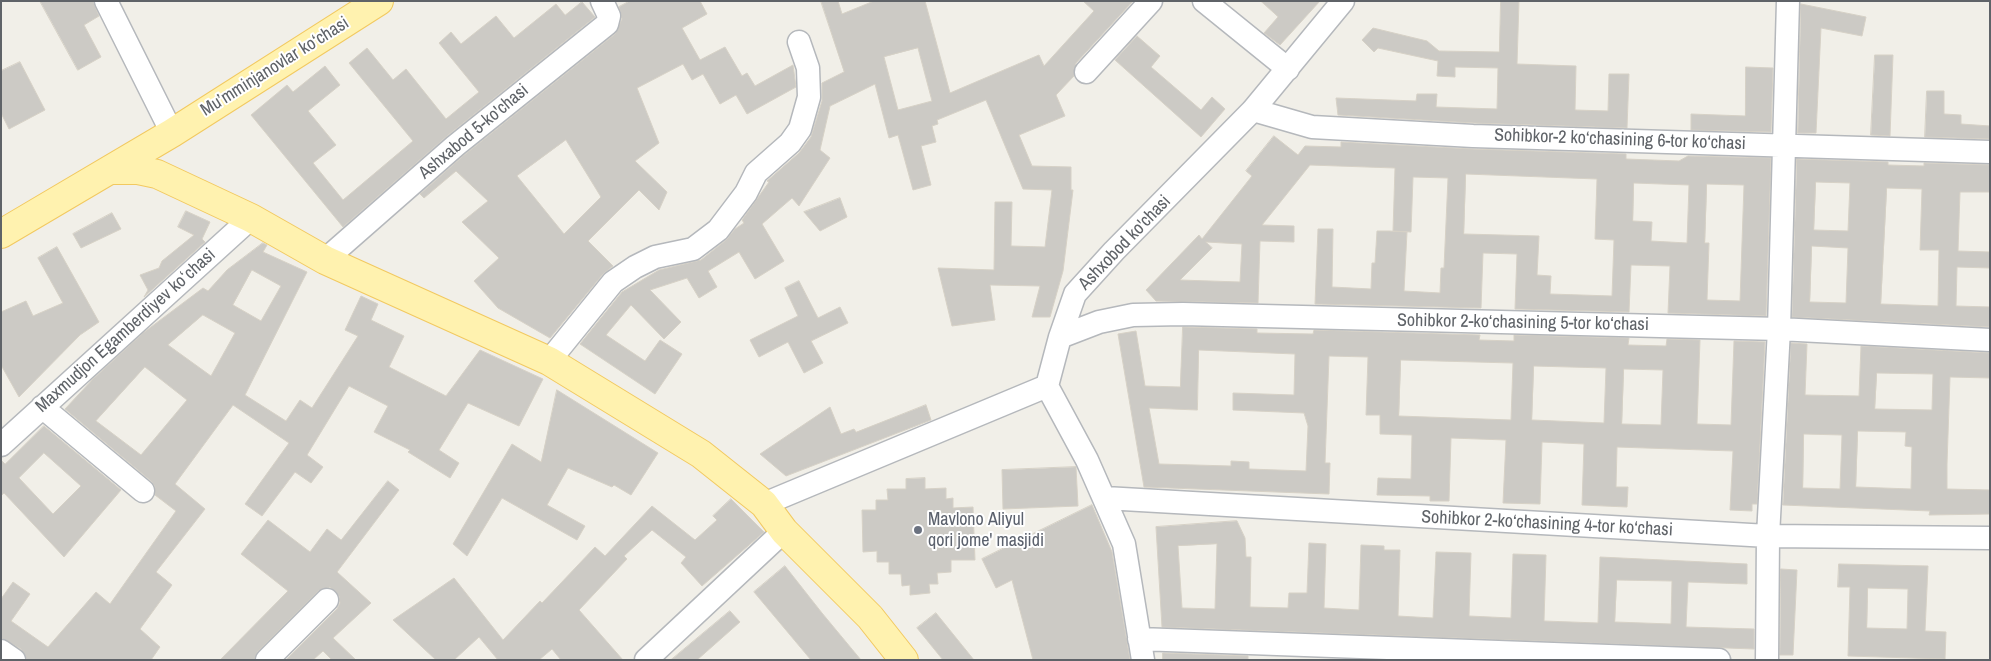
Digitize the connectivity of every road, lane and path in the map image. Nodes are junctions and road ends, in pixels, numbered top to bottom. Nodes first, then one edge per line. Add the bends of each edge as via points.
1 (106, 1) edge
2 (379, 1) edge
3 (602, 1) edge
4 (1151, 1) edge
5 (1204, 1) edge
6 (1343, 1) edge
7 (1788, 1) edge
8 (799, 42) dead end
9 (1288, 69) junction
10 (1086, 72) dead end
11 (1253, 110) junction
12 (172, 133) junction
13 (1783, 144) junction
14 (1990, 152) edge
15 (110, 170) junction
16 (251, 218) junction
17 (1, 234) edge
18 (325, 260) junction
19 (1779, 329) junction
20 (1060, 337) junction
21 (1990, 340) edge
22 (549, 362) junction
23 (1047, 386) junction
24 (42, 408) junction
25 (1, 445) edge
26 (143, 491) dead end
27 (1105, 498) junction
28 (764, 504) junction
29 (784, 531) junction
30 (1768, 536) junction
31 (1990, 538) edge
32 (327, 600) dead end
33 (1141, 649) edge
34 (1, 651) edge
35 (14, 660) edge
36 (267, 660) edge
37 (646, 660) edge
38 (904, 660) edge
39 (1719, 660) edge
40 (1767, 660) edge

1 - 12 street
2 - 12 main road, Mu’mminjanovlar ko‘chasi
3 - 18 street, Ashxabod 5-ko'chasi via 609,16 607,24 455,146
4 - 10 street
5 - 9 street
6 - 9 street, Ashxobod ko'chasi
7 - 13 street
8 - 22 street via 808,68 809,97 800,129 790,143 756,173 746,193 718,230 692,249 656,257 614,282
9 - 11 street, Ashxobod ko'chasi
11 - 13 street, Sohibkor-2 ko‘chasining 6-tor ko‘chasi via 1322,127 1473,136
11 - 20 street, Ashxobod ko'chasi via 1086,281 1075,294
12 - 15 main road, Mu’mminjanovlar ko‘chasi
13 - 14 street, Sohibkor-2 ko‘chasining 6-tor ko‘chasi
13 - 19 street
15 - 16 main road via 157,174
15 - 17 main road, Mu’mminjanovlar ko‘chasi
16 - 18 main road
16 - 24 street, Maxmudjon Egamberdiyev koʻchasi
18 - 22 main road
19 - 20 street, Sohibkor 2-ko‘chasining 5-tor ko‘chasi via 1133,315 1098,322
19 - 21 street, Sohibkor 2-ko‘chasining 5-tor ko‘chasi
19 - 30 street
20 - 23 street, Ashxobod ko'chasi
22 - 28 main road via 702,454
23 - 27 street
23 - 28 street
24 - 25 street, Maxmudjon Egamberdiyev koʻchasi
24 - 26 street
27 - 30 street, Sohibkor 2-ko‘chasining 4-tor ko‘chasi
27 - 33 street via 1124,544
28 - 29 main road
29 - 37 street
29 - 38 main road via 870,618
30 - 31 street, Sohibkor 2-ko‘chasining 4-tor ko‘chasi
30 - 40 street
32 - 36 street
33 - 39 street
34 - 35 street

